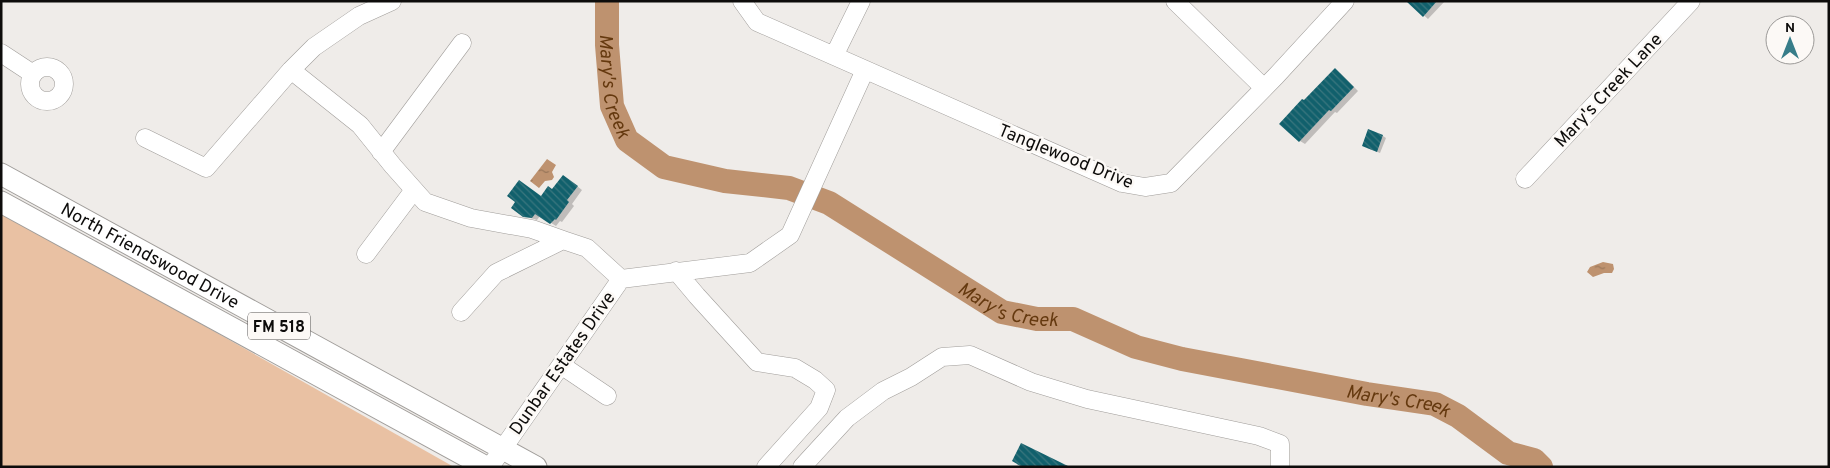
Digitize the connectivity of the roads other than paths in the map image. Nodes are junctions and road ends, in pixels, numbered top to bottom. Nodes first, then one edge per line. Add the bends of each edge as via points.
1 (392, 1) edge
2 (742, 1) edge
3 (861, 1) edge
4 (1175, 1) edge
5 (1345, 1) edge
6 (1691, 1) edge
7 (462, 43) dead end
8 (1, 53) edge
9 (834, 56) junction
10 (291, 70) junction
11 (865, 70) junction
12 (33, 74) dead end
13 (1264, 88) junction
14 (145, 138) dead end
15 (381, 152) junction
16 (1, 174) edge
17 (1525, 179) dead end
18 (414, 190) junction
19 (1, 202) edge
20 (563, 240) junction
21 (366, 254) dead end
22 (676, 271) junction
23 (620, 279) junction
24 (461, 312) dead end
25 (562, 365) junction
26 (608, 396) dead end
27 (504, 448) junction
28 (486, 467) edge
29 (490, 467) edge
30 (536, 467) edge
31 (766, 467) edge
32 (802, 467) edge
33 (1280, 467) edge

1 - 10 street via 359,16 314,47
2 - 9 street, Tanglewood Drive via 757,22
3 - 9 street
4 - 13 street
5 - 13 street, Tanglewood Drive
6 - 17 street, Mary's Creek Lane
7 - 15 street
8 - 12 street
9 - 11 street, Tanglewood Drive
10 - 14 street via 206,168
10 - 15 street via 360,125
11 - 13 street, Tanglewood Drive via 1122,183 1144,187 1171,183
11 - 22 street, Dunbar Estates Drive via 790,235 750,263
15 - 18 street
16 - 27 main road, North Friendswood Drive / FM 518
18 - 20 street via 425,202 471,218 532,229
18 - 21 street
19 - 28 main road, North Friendswood Drive / FM 518
20 - 23 street via 587,248
20 - 24 street via 496,273
22 - 23 street, Dunbar Estates Drive
22 - 31 street via 757,362 795,368 826,390 819,408
23 - 25 street, Dunbar Estates Drive
25 - 26 street
25 - 27 street, Dunbar Estates Drive
27 - 29 street, Dunbar Estates Drive
27 - 30 main road, North Friendswood Drive / FM 518
32 - 33 street via 847,418 883,392 942,357 970,355 1031,382 1087,399 1259,436 1280,444

